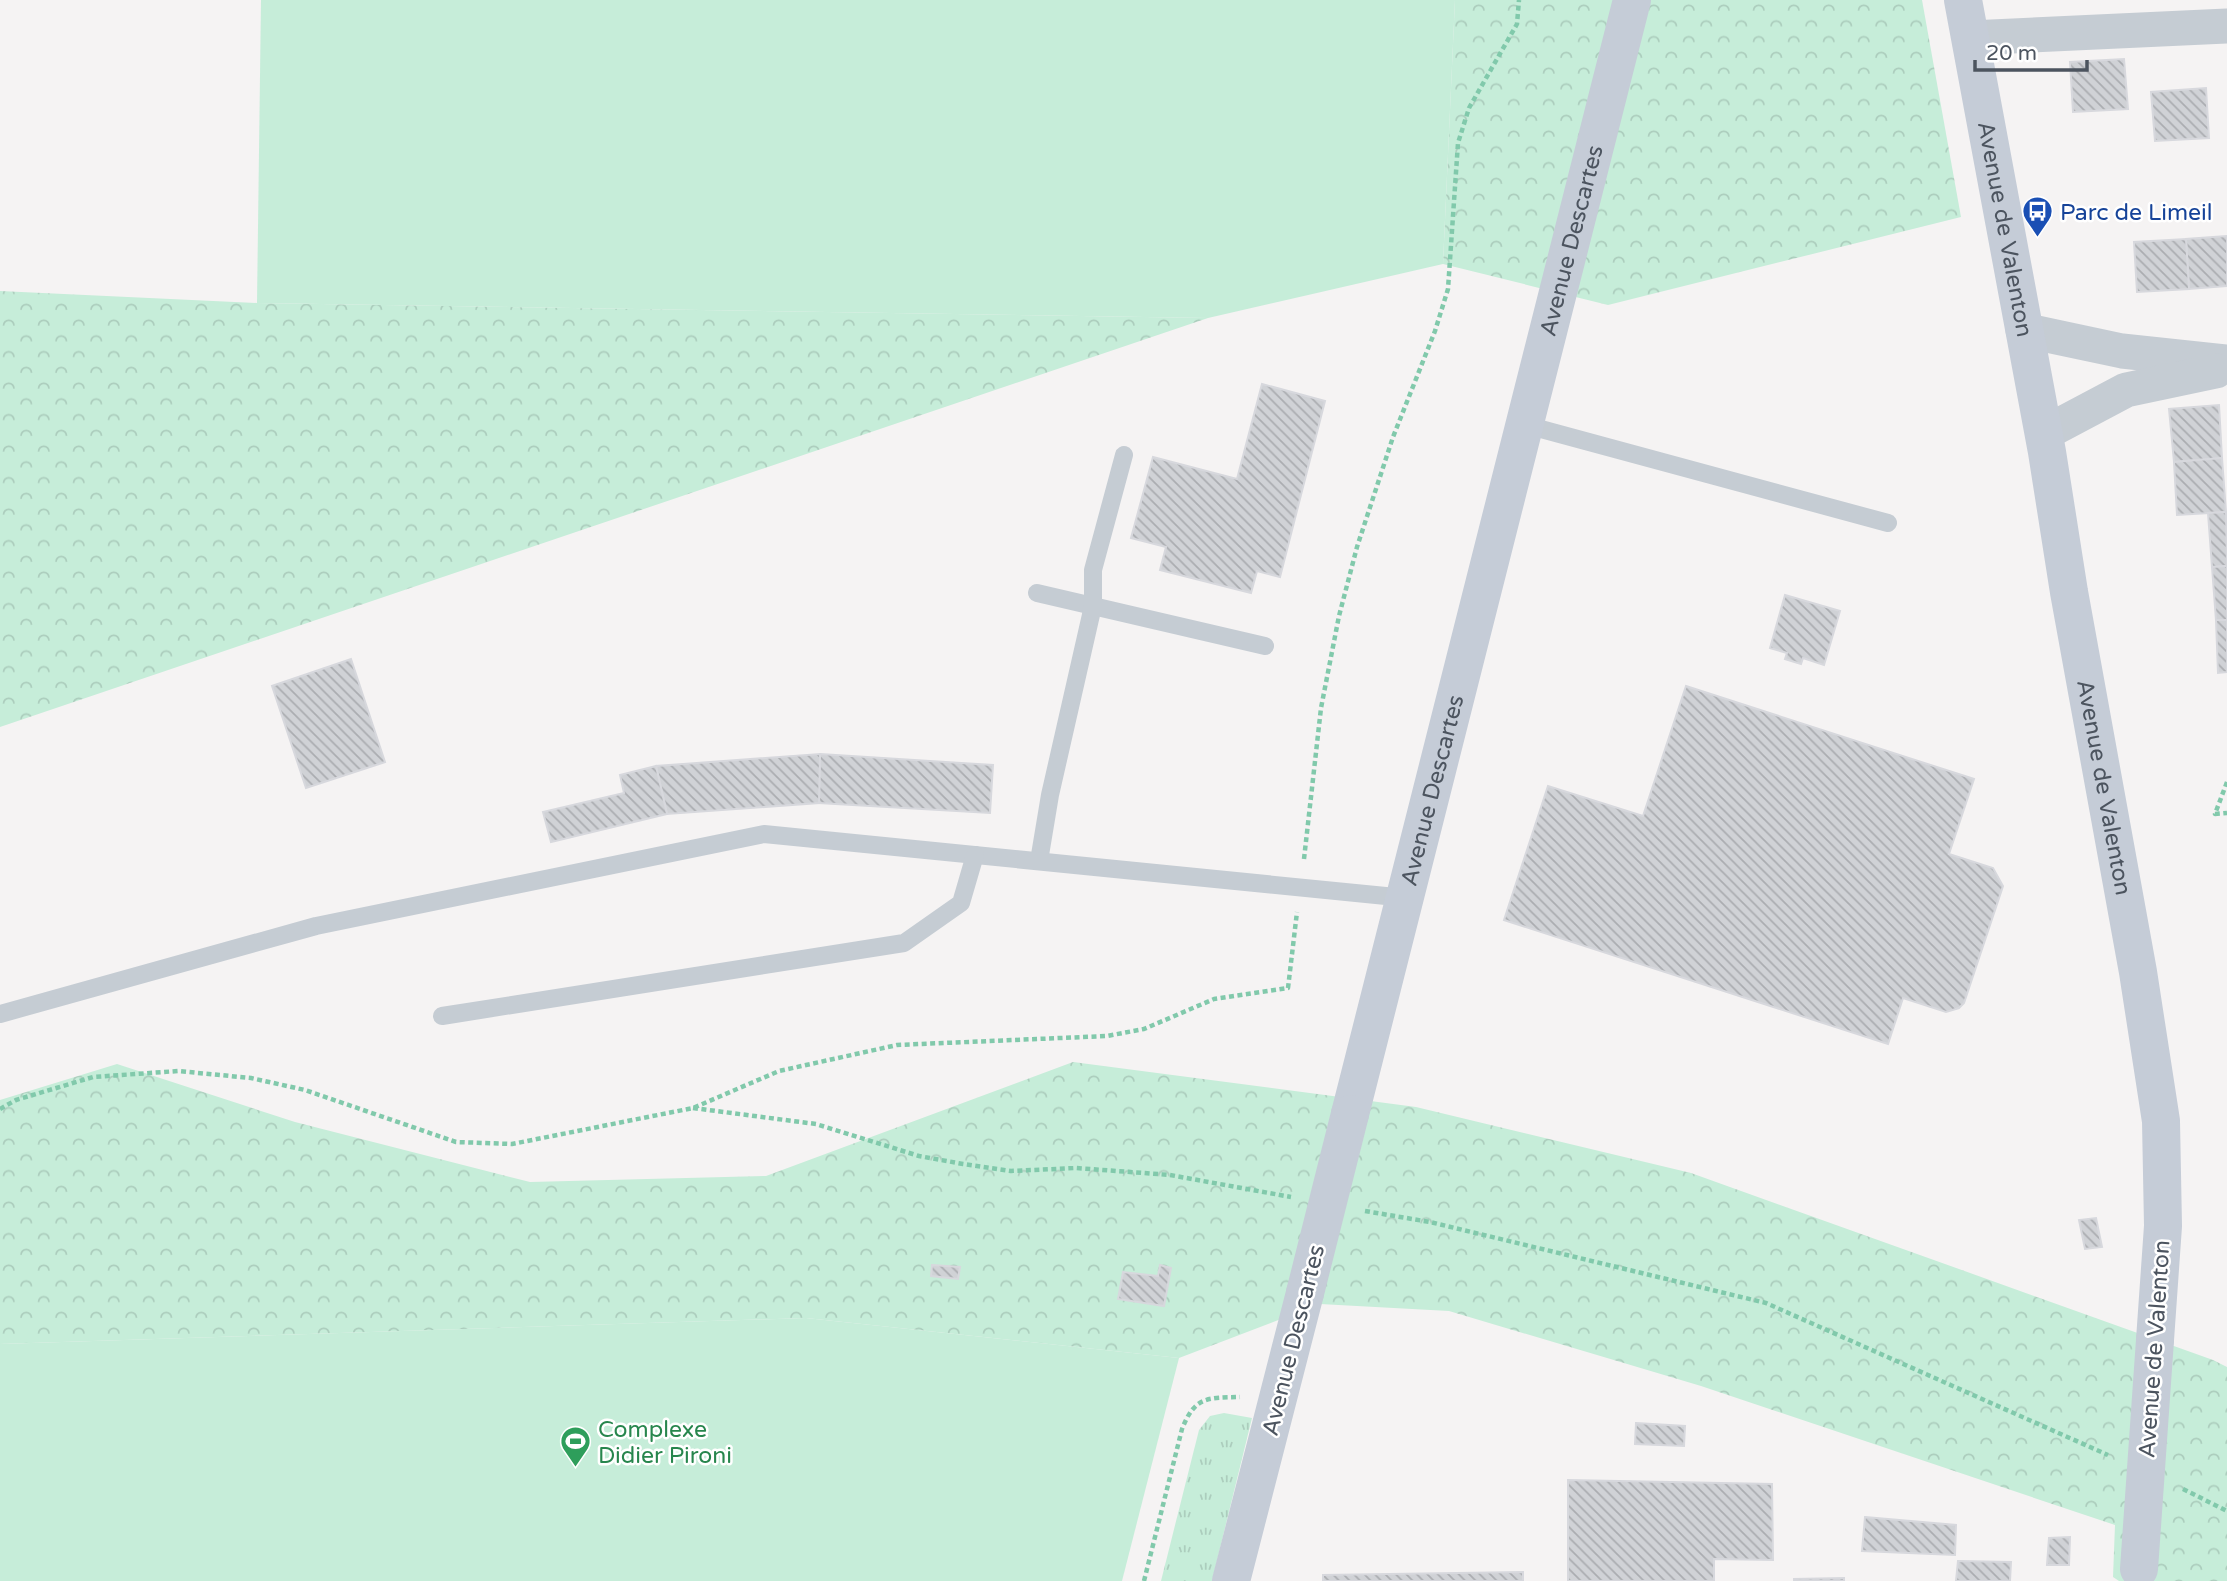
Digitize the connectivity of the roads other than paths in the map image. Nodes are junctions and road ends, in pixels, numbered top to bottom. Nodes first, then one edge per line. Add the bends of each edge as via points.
1 (1632, 0) edge
2 (1963, 0) edge
3 (2227, 26) edge
4 (1970, 38) junction
5 (2023, 330) junction
6 (2227, 362) edge
7 (2227, 369) edge
8 (1526, 425) junction
9 (2043, 434) junction
10 (1124, 454) dead end
11 (1888, 523) dead end
12 (1037, 593) dead end
13 (1093, 606) junction
14 (1265, 646) dead end
15 (975, 855) junction
16 (1038, 861) junction
17 (1406, 898) junction
18 (0, 1014) edge
19 (442, 1016) dead end
20 (2138, 1575) edge
21 (1231, 1581) edge

1 - 8 main road, Avenue Descartes
2 - 4 main road, Avenue de Valenton
3 - 4 street
4 - 5 main road, Avenue de Valenton
5 - 6 street via 2122,351
5 - 9 main road, Avenue de Valenton
7 - 9 street via 2126,390
8 - 11 lane
8 - 17 main road, Avenue Descartes
9 - 20 main road, Avenue de Valenton, bridge via 2161,1121 2163,1226
10 - 13 lane via 1093,570
12 - 13 lane
13 - 14 lane
13 - 16 lane
15 - 16 lane
15 - 18 lane via 764,834 316,926
15 - 19 lane via 961,903 904,943
16 - 17 lane
17 - 21 main road, Avenue Descartes, bridge

